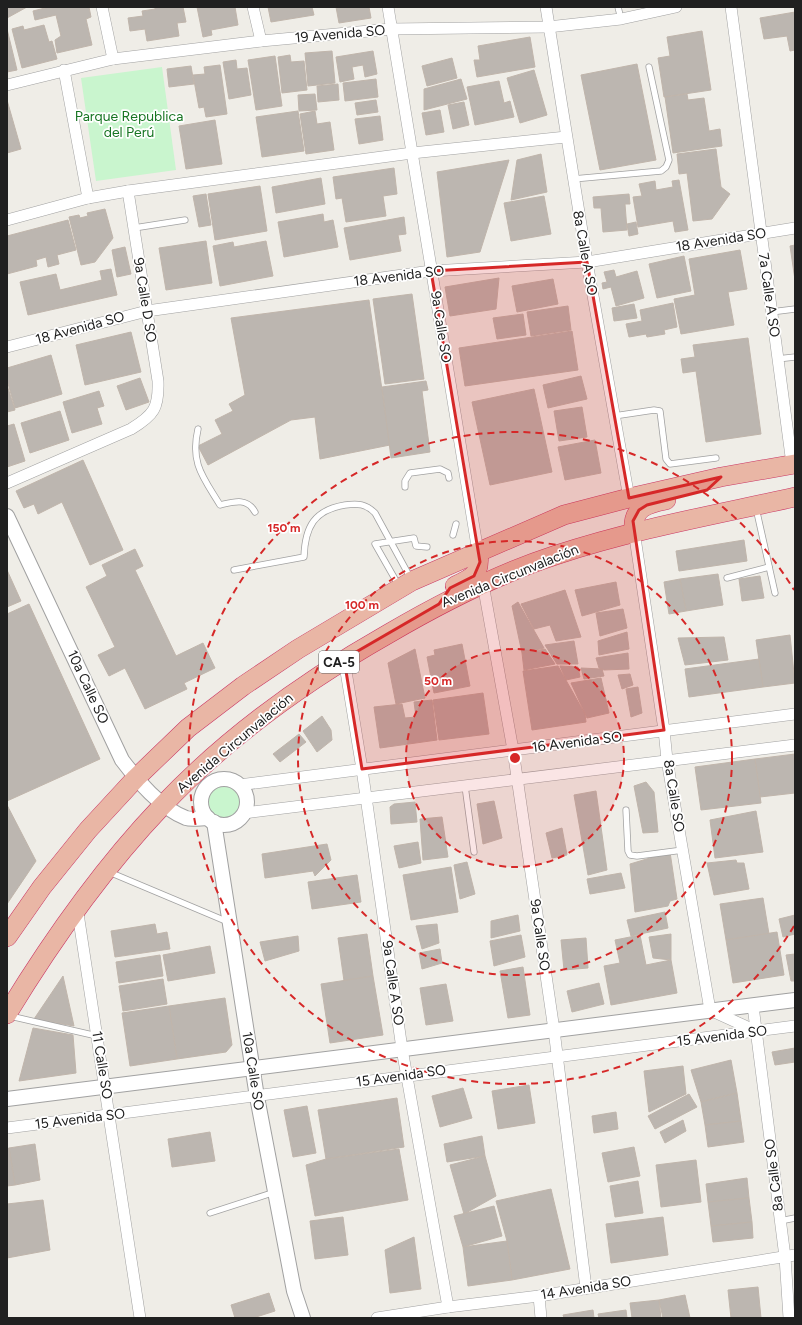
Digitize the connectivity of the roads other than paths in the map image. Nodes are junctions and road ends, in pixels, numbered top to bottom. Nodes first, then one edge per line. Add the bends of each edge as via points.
1 (102, 7) edge
2 (254, 7) edge
3 (388, 7) edge
4 (546, 7) edge
5 (618, 7) edge
6 (676, 7) edge
7 (731, 7) edge
8 (621, 19) junction
9 (548, 27) junction
10 (391, 29) junction
11 (261, 41) junction
12 (113, 59) junction
13 (649, 67) dead end
14 (64, 70) junction
15 (7, 85) edge
16 (566, 137) junction
17 (412, 153) junction
18 (573, 179) junction
19 (128, 191) junction
20 (88, 198) junction
21 (7, 220) edge
22 (185, 220) dead end
23 (134, 228) junction
24 (795, 228) edge
25 (760, 233) junction
26 (587, 262) junction
27 (431, 271) junction
28 (795, 309) edge
29 (147, 311) junction
30 (771, 312) junction
31 (7, 347) edge
32 (795, 357) edge
33 (777, 359) junction
34 (614, 416) junction
35 (198, 429) dead end
36 (716, 458) dead end
37 (793, 464) edge
38 (721, 477) junction
39 (449, 478) dead end
40 (7, 483) edge
41 (405, 487) dead end
42 (795, 497) edge
43 (629, 498) junction
44 (755, 506) junction
45 (255, 512) dead end
46 (7, 516) edge
47 (456, 524) dead end
48 (634, 531) junction
49 (453, 535) dead end
50 (389, 542) junction
51 (426, 547) dead end
52 (478, 552) junction
53 (770, 567) junction
54 (234, 570) dead end
55 (726, 578) dead end
56 (483, 584) junction
57 (406, 585) junction
58 (775, 593) dead end
59 (439, 604) junction
60 (344, 658) junction
61 (795, 714) edge
62 (664, 730) junction
63 (795, 744) edge
64 (512, 750) junction
65 (667, 760) junction
66 (362, 769) junction
67 (205, 777) junction
68 (136, 778) junction
69 (517, 779) junction
70 (239, 785) junction
71 (464, 786) junction
72 (366, 798) junction
73 (163, 804) junction
74 (626, 810) dead end
75 (244, 813) junction
76 (211, 820) junction
77 (682, 850) junction
78 (474, 852) dead end
79 (105, 870) junction
80 (77, 907) junction
81 (230, 922) junction
82 (7, 937) edge
83 (38, 963) junction
84 (7, 996) edge
85 (795, 1000) edge
86 (753, 1006) junction
87 (710, 1010) junction
88 (7, 1015) edge
89 (795, 1026) edge
90 (554, 1030) junction
91 (757, 1032) junction
92 (97, 1036) junction
93 (402, 1049) junction
94 (557, 1056) junction
95 (252, 1070) junction
96 (407, 1075) junction
97 (105, 1088) junction
98 (257, 1097) junction
99 (7, 1099) edge
100 (109, 1115) junction
101 (7, 1128) edge
102 (275, 1192) junction
103 (210, 1213) dead end
104 (795, 1218) edge
105 (780, 1221) junction
106 (790, 1256) edge
107 (586, 1288) junction
108 (538, 1296) junction
109 (448, 1307) junction
110 (140, 1318) edge
111 (303, 1318) edge
112 (377, 1318) edge
113 (541, 1318) edge
114 (789, 1318) edge

1 - 12 street
2 - 11 street
3 - 10 street, 9a Calle SO
4 - 9 street, 8a Calle A SO
5 - 8 lane
6 - 8 street, 19 Avenida SO
7 - 25 street, 7a Calle A SO
8 - 9 street, 19 Avenida SO
9 - 10 street, 19 Avenida SO
9 - 16 street, 8a Calle A SO
10 - 11 street, 19 Avenida SO
10 - 17 street, 9a Calle SO
11 - 12 street, 19 Avenida SO
12 - 14 street, 19 Avenida SO
13 - 18 lane via 669,160 666,167 661,171
14 - 15 street, 19 Avenida SO
14 - 20 street
16 - 17 street
16 - 18 street, 8a Calle A SO
17 - 19 street
17 - 27 street, 9a Calle SO
18 - 26 street, 8a Calle A SO
19 - 20 street
19 - 23 street, 9a Calle D SO
20 - 21 street
22 - 23 lane
23 - 29 street, 9a Calle D SO
24 - 25 street, 18 Avenida SO
25 - 26 street, 18 Avenida SO
25 - 30 street, 7a Calle A SO
26 - 27 street, 18 Avenida SO
26 - 34 street, 8a Calle A SO
27 - 29 street, 18 Avenida SO
27 - 52 street, 9a Calle SO
28 - 30 lane
29 - 31 street, 18 Avenida SO
29 - 40 street, 9a Calle D SO via 159,396 156,409 148,419 131,429
30 - 33 street, 7a Calle A SO
32 - 33 lane
33 - 37 street, 7a Calle A SO
34 - 36 lane via 660,411 666,459 670,464
34 - 43 street, 8a Calle A SO
35 - 45 lane via 194,446 199,470 220,505 235,501 246,502
37 - 38 highway, CA-5
38 - 43 highway, CA-5
38 - 48 highway via 707,490 643,507 634,517
39 - 41 lane via 448,473 440,469 410,473 405,481
42 - 44 highway, Avenida Circunvalación / CA-5
43 - 52 highway, CA-5 via 564,516
44 - 48 highway, Avenida Circunvalación / CA-5
44 - 53 lane
46 - 68 street, 10a Calle SO via 122,760
47 - 49 lane
48 - 56 highway, Avenida Circunvalación / CA-5 via 554,556
48 - 62 street, 8a Calle SO
50 - 51 lane via 414,538 416,546
50 - 54 lane via 375,514 368,506 356,503 335,507 319,514 305,538 304,557
50 - 57 lane
50 - 57 lane via 375,544
52 - 57 highway, CA-5
52 - 59 highway via 480,562 474,576 450,588
53 - 55 lane
53 - 58 lane
56 - 59 highway, Avenida Circunvalación / CA-5
56 - 64 street, 9a Calle SO
57 - 68 highway, CA-5 via 298,649 243,686 188,728
59 - 60 highway, Avenida Circunvalación / CA-5
60 - 66 street, 9a Calle A SO
60 - 67 highway, Avenida Circunvalación / CA-5 via 288,696 249,727
61 - 62 street, 16 Avenida SO
62 - 64 street, 16 Avenida SO
62 - 65 street, 8a Calle SO
63 - 65 street, 16 Avenida SO
64 - 66 street, 16 Avenida SO
64 - 69 street, 9a Calle SO
65 - 69 street, 16 Avenida SO
65 - 77 street, 8a Calle SO
66 - 70 street, 16 Avenida SO
66 - 72 street, 9a Calle A SO
67 - 70 street via 225,779
67 - 73 highway, Avenida Circunvalación / CA-5
67 - 76 street via 201,804 203,812
68 - 73 street, 10a Calle SO
68 - 82 highway, CA-5 via 88,830 42,887
69 - 71 street, 16 Avenida SO
69 - 90 street, 9a Calle SO
70 - 75 street via 246,798
71 - 72 street, 16 Avenida SO
71 - 78 lane
72 - 75 street, 16 Avenida SO
72 - 93 street, 9a Calle A SO
73 - 76 street, 10a Calle SO via 187,818
73 - 79 highway, Avenida Circunvalación / CA-5
74 - 77 lane via 630,855
75 - 76 street via 240,819 227,824
76 - 81 street, 10a Calle SO
77 - 87 street, 8a Calle SO
79 - 80 highway, Avenida Circunvalación / CA-5
79 - 81 lane
80 - 83 highway, Avenida Circunvalación / CA-5
80 - 92 street, 11 Calle SO
81 - 95 street, 10a Calle SO
83 - 84 highway
83 - 88 highway, Avenida Circunvalación / CA-5
85 - 86 street, 15 Avenida SO
86 - 87 street, 15 Avenida SO
86 - 91 street, 8a Calle SO
87 - 90 street, 15 Avenida SO
87 - 91 street
88 - 92 lane
89 - 91 street, 15 Avenida SO
90 - 93 street, 15 Avenida SO
90 - 94 street, 9a Calle SO
91 - 94 street, 15 Avenida SO
91 - 105 street, 8a Calle SO
92 - 97 street, 11 Calle SO
93 - 95 street, 15 Avenida SO
93 - 96 street, 9a Calle A SO
94 - 96 street, 15 Avenida SO
94 - 107 street, 9a Calle SO
95 - 97 street, 15 Avenida SO
95 - 98 street, 10a Calle SO
96 - 98 street, 15 Avenida SO
96 - 109 street, 9a Calle A SO
97 - 99 street, 15 Avenida SO
97 - 100 street, 11 Calle SO
98 - 100 street, 15 Avenida SO
98 - 102 street, 10a Calle SO
100 - 101 street, 15 Avenida SO
100 - 110 street, 11 Calle SO
102 - 103 lane
102 - 111 street, 10a Calle SO via 294,1291
104 - 105 lane
105 - 106 street, 8a Calle SO
106 - 107 street, 14 Avenida SO
106 - 114 street, 8a Calle SO
107 - 108 street, 14 Avenida SO
108 - 109 street, 14 Avenida SO
108 - 113 street
109 - 112 street, 14 Avenida SO

